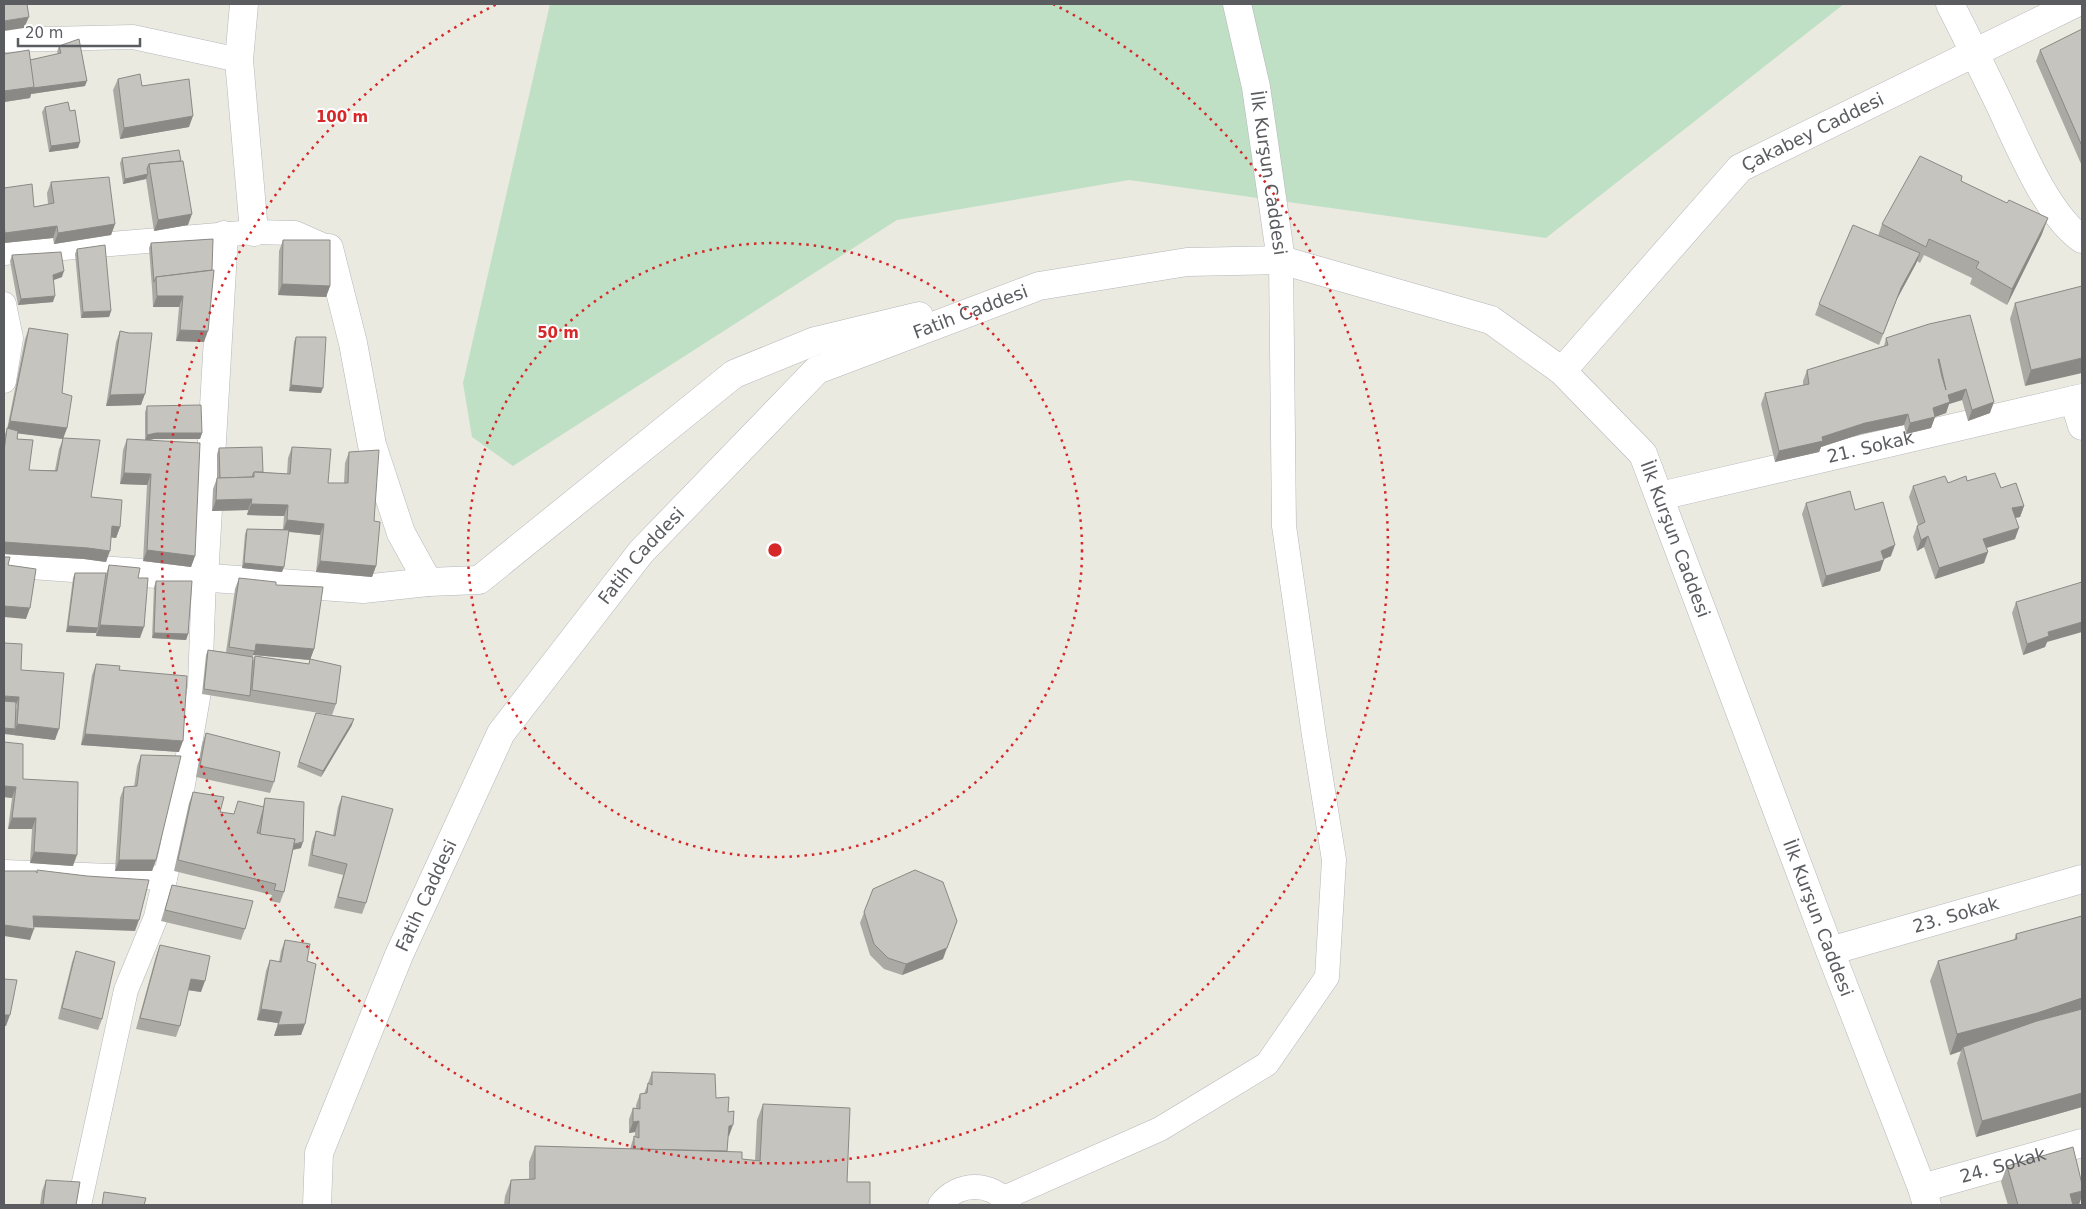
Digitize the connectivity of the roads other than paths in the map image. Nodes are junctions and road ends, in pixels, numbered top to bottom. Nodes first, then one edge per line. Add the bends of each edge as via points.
1 (244, 4) edge
2 (1237, 4) edge
3 (1950, 4) edge
4 (2074, 4) edge
5 (4, 40) edge
6 (1975, 52) junction
7 (239, 60) junction
8 (254, 232) junction
9 (224, 235) junction
10 (2082, 239) edge
11 (329, 248) joint
12 (4, 253) edge
13 (1281, 260) junction
14 (1039, 286) junction
15 (4, 304) edge
16 (1562, 371) junction
17 (4, 381) edge
18 (2078, 399) edge
19 (2082, 426) edge
20 (1660, 496) junction
21 (4, 562) edge
22 (204, 578) junction
23 (428, 582) junction
24 (4, 872) edge
25 (165, 878) junction
26 (2082, 879) edge
27 (1830, 951) junction
28 (2082, 1143) edge
29 (1925, 1196) edge
30 (1007, 1202) edge
31 (79, 1205) edge
32 (317, 1205) edge
33 (940, 1205) edge

1 - 7 street
2 - 13 street, İlk Kurşun Caddesi via 1256,87
3 - 6 street
4 - 6 street, Çakabey Caddesi
5 - 7 lane via 133,37
6 - 10 street via 2038,185 2072,232
6 - 16 street, Çakabey Caddesi via 1740,168
7 - 8 street
8 - 9 lane
8 - 11 lane via 295,233
9 - 12 lane
9 - 22 street
11 - 23 street via 353,343 372,445 401,533
13 - 14 street, Fatih Caddesi via 1187,262
13 - 16 street, İlk Kurşun Caddesi via 1491,320
13 - 30 lane via 1284,526 1334,860 1327,977 1267,1064 1160,1129
14 - 23 street via 815,342 734,374 479,580
14 - 32 street, Fatih Caddesi via 818,370 641,552 500,733 399,954 320,1153
15 - 17 lane via 11,338
16 - 20 street, İlk Kurşun Caddesi via 1643,454
18 - 19 street
18 - 20 street, 21. Sokak
20 - 27 street, İlk Kurşun Caddesi
21 - 22 street
22 - 23 street via 363,589
22 - 25 lane via 200,686
24 - 25 lane
25 - 31 lane via 156,917 126,990
26 - 27 street, 23. Sokak
27 - 29 street, İlk Kurşun Caddesi
28 - 29 street, 24. Sokak
30 - 33 lane via 993,1190 968,1187 955,1191

